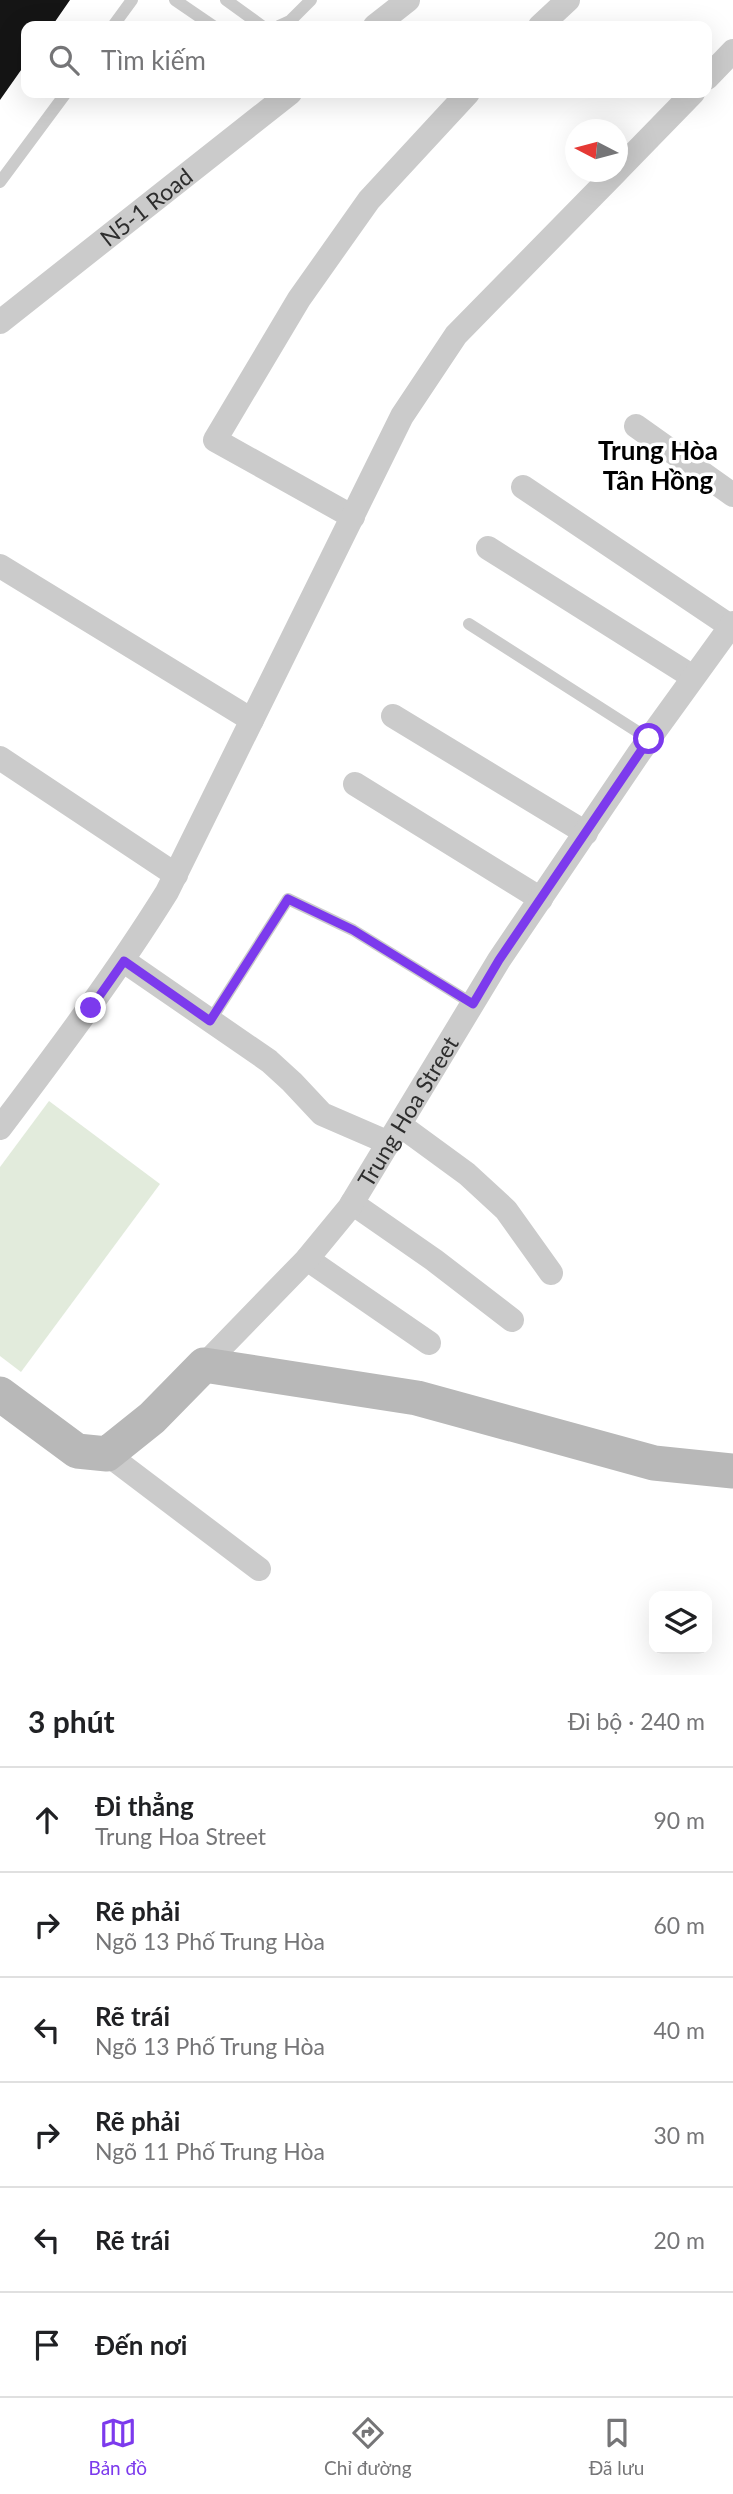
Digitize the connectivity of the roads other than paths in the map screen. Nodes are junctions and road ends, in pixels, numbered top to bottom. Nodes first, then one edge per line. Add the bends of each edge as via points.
1 (132, 0) edge
2 (175, 0) edge
3 (226, 0) edge
4 (311, 0) edge
5 (408, 0) edge
6 (568, 0) edge
7 (117, 21) edge
8 (206, 21) edge
9 (255, 21) edge
10 (290, 21) edge
11 (381, 21) edge
12 (545, 21) edge
13 (733, 51) edge
14 (712, 73) edge
15 (62, 98) edge
16 (284, 98) edge
17 (463, 98) edge
18 (688, 98) edge
19 (628, 160) edge
20 (0, 182) edge
21 (606, 182) edge
22 (0, 322) edge
23 (636, 426) dead end
24 (523, 487) dead end
25 (733, 495) edge
26 (353, 517) junction
27 (488, 548) dead end
28 (0, 566) edge
29 (469, 624) dead end
30 (729, 633) edge
31 (693, 677) junction
32 (393, 716) dead end
33 (252, 720) junction
34 (649, 739) junction
35 (0, 758) edge
36 (355, 784) dead end
37 (586, 833) junction
38 (176, 875) junction
39 (541, 899) junction
40 (124, 961) junction
41 (473, 1004) junction
42 (210, 1021) junction
43 (0, 1128) edge
44 (394, 1134) junction
45 (352, 1203) junction
46 (307, 1259) junction
47 (551, 1273) dead end
48 (512, 1320) dead end
49 (429, 1343) dead end
50 (204, 1365) junction
51 (0, 1394) edge
52 (107, 1454) junction
53 (733, 1471) edge
54 (259, 1569) dead end

1 - 7 lane
2 - 8 lane
3 - 9 lane
4 - 10 lane
5 - 11 street
6 - 12 street
13 - 14 street
15 - 20 lane
16 - 22 street, N5-1 Road
17 - 26 street via 369,200 299,299 215,440
18 - 19 street
21 - 26 street via 456,335 402,416
23 - 25 street
24 - 30 street
26 - 33 street
27 - 31 street
28 - 33 street
29 - 34 lane
30 - 31 street, Trung Hoa Street
31 - 34 street, Trung Hoa Street
32 - 37 street
33 - 38 street
34 - 37 street, Trung Hoa Street
35 - 38 street
36 - 39 street
37 - 39 street, Trung Hoa Street
38 - 40 street
39 - 41 street, Trung Hoa Street
40 - 42 street
40 - 43 street
41 - 42 lane via 353,930 288,899
41 - 44 street, Trung Hoa Street
42 - 44 street via 269,1061 322,1114
44 - 45 street, Trung Hoa Street
44 - 47 street via 467,1174 506,1210
45 - 46 street, Trung Hoa Street
45 - 48 street
46 - 49 street
46 - 50 street, Trung Hoa Street
50 - 52 street, Trung Hoa Street via 152,1418
50 - 53 street via 417,1398 654,1463
51 - 52 street via 77,1451
52 - 54 street

